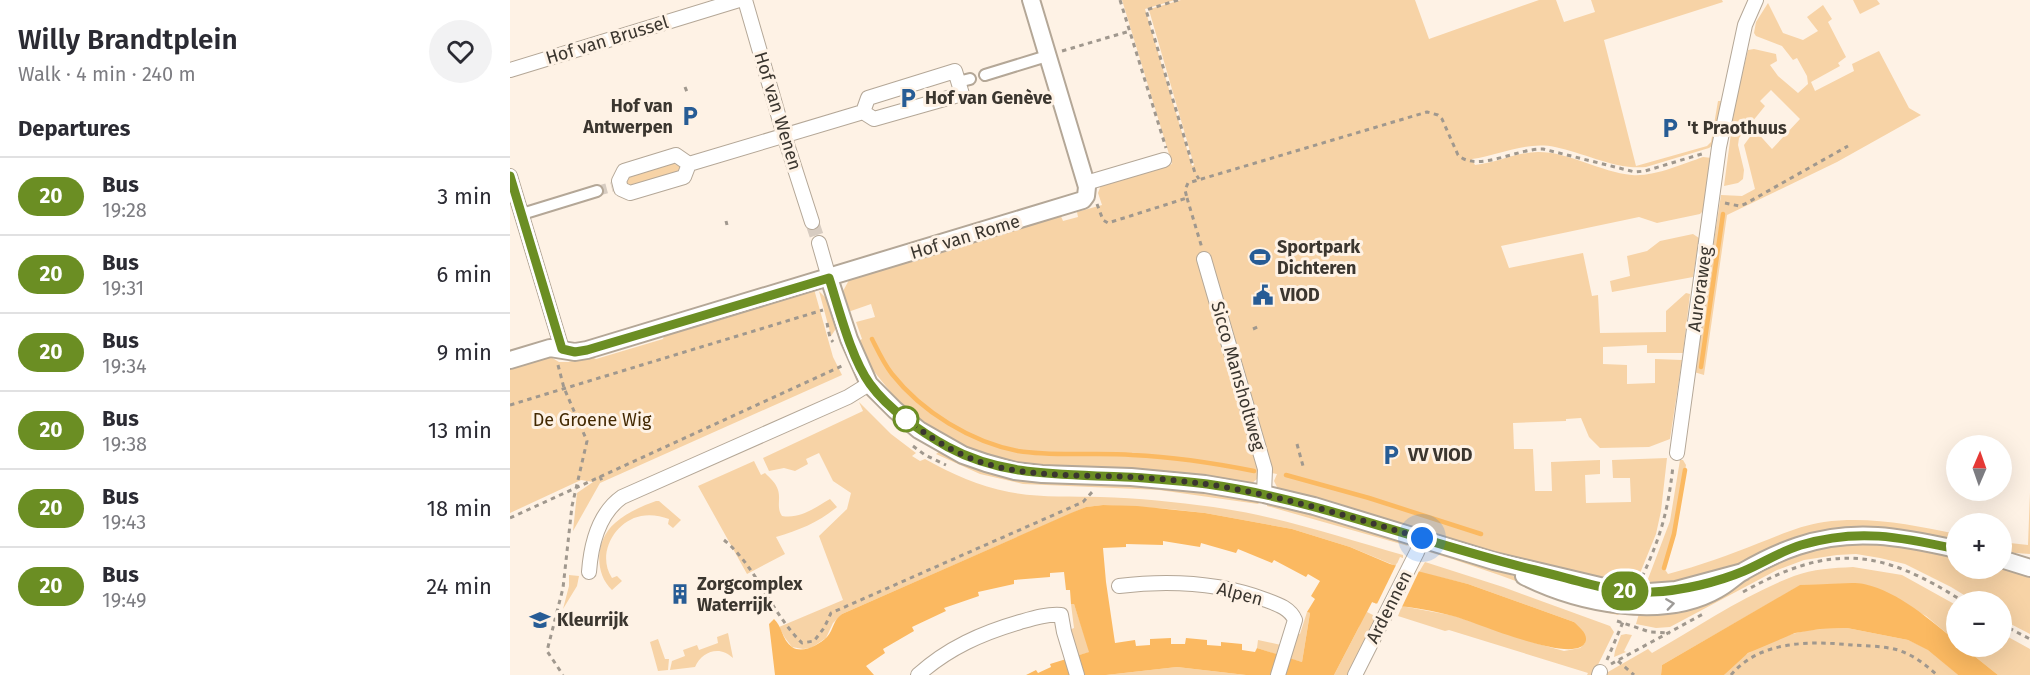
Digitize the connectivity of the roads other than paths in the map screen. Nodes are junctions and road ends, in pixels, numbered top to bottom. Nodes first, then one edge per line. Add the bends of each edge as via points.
1 (739, 0) edge
2 (745, 0) edge
3 (1031, 0) edge
4 (1756, 0) edge
5 (1047, 56) junction
6 (510, 70) edge
7 (985, 75) dead end
8 (863, 112) junction
9 (784, 135) junction
10 (1164, 160) road end
11 (689, 164) junction
12 (510, 176) edge
13 (1086, 190) junction
14 (597, 191) tunnel mouth
15 (522, 214) junction
16 (812, 222) tunnel mouth
17 (819, 243) tunnel mouth
18 (1204, 258) road end
19 (821, 281) junction
20 (562, 349) junction
21 (510, 360) edge
22 (865, 386) junction
23 (1677, 453) road end
24 (1264, 494) junction
25 (1422, 538) junction
26 (1946, 547) edge
27 (2012, 560) edge
28 (2030, 561) edge
29 (2012, 562) edge
30 (2030, 568) edge
31 (589, 573) dead end
32 (1119, 586) dead end
33 (918, 675) edge
34 (1077, 675) edge
35 (1278, 675) edge
36 (1355, 675) edge

1 - 6 street, Hof van Brussel
2 - 9 street, Hof van Wenen
3 - 5 street
4 - 23 street, Auroraweg via 1744,25 1718,151
5 - 7 street
5 - 13 street
8 - 8 street via 874,119 962,94 964,81 955,71 868,98
8 - 9 street
9 - 11 street
9 - 16 street, Hof van Wenen
10 - 13 street, Hof van Rome
11 - 11 street via 684,177 630,193 616,186 624,171 676,155
12 - 15 street
13 - 19 street, Hof van Rome via 1079,202
14 - 15 street
15 - 20 street
17 - 19 street
18 - 24 street, Sicco Mansholtweg via 1265,469
19 - 20 street, Hof van Rome via 587,350
19 - 22 street via 849,339
20 - 21 street, Hof van Rome via 550,348
22 - 24 street via 919,430 963,455 1015,471 1131,477
22 - 31 street via 622,497 598,529
24 - 25 street
25 - 26 street via 1494,561 1563,591 1641,606 1662,606 1701,597 1799,545 1845,536 1890,536
25 - 36 street, Ardennen
27 - 28 street
29 - 30 street
32 - 35 street, Alpen via 1164,582 1210,585 1279,605 1293,613 1296,620
33 - 34 street via 938,658 978,635 1049,615 1062,615

